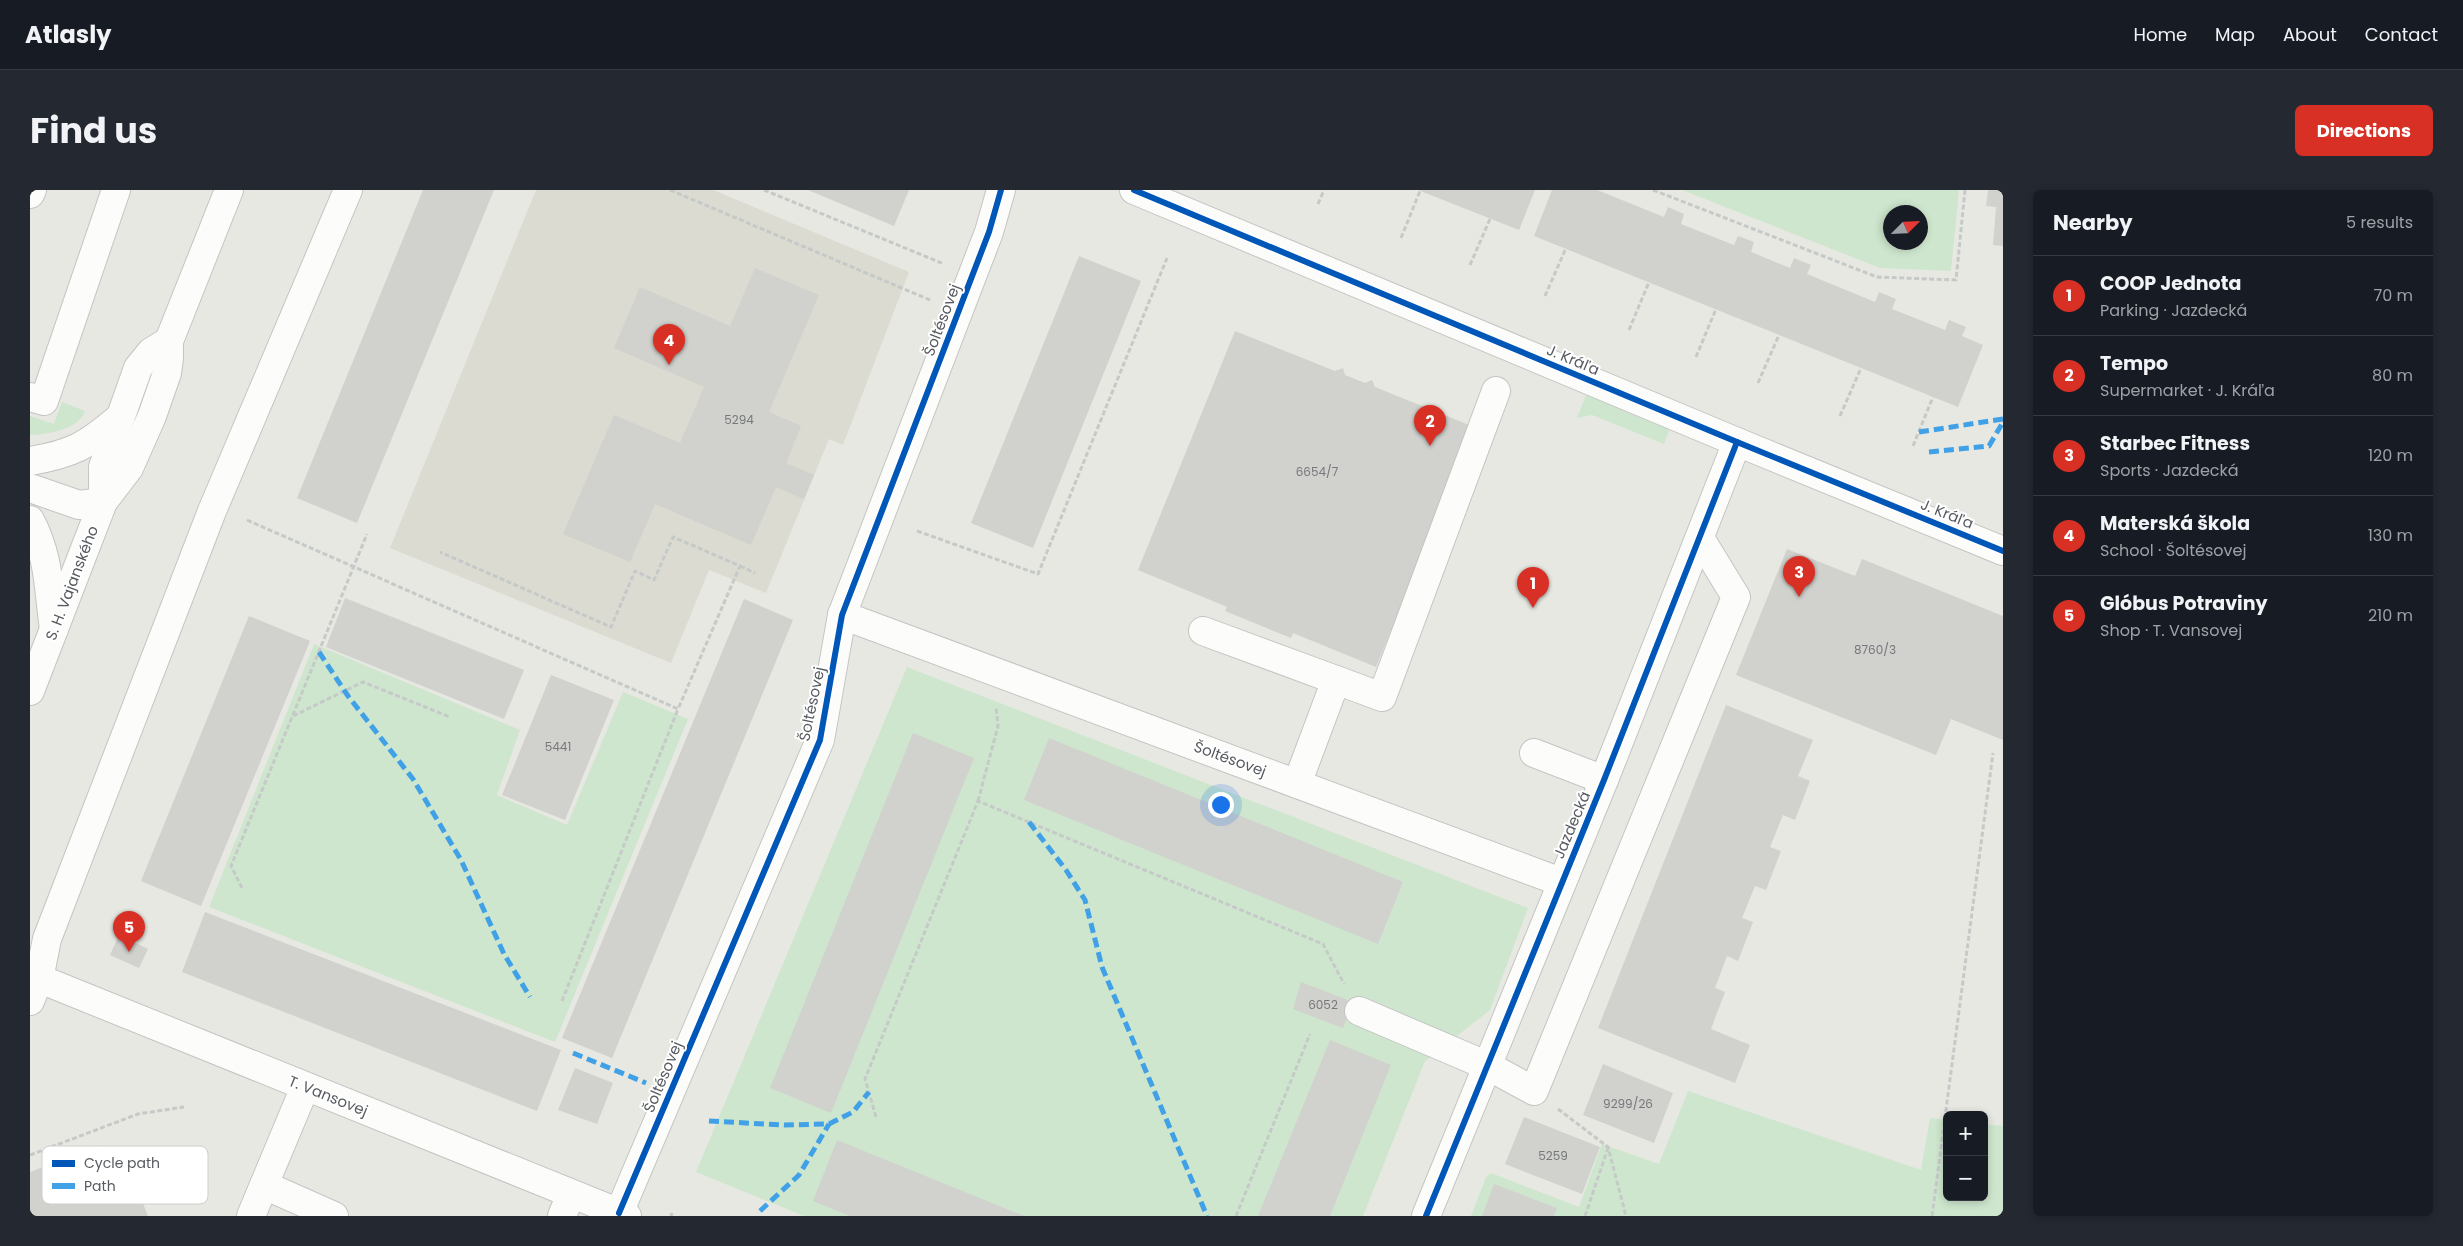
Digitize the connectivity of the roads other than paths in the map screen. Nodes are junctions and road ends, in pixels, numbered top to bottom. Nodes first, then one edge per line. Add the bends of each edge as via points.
1 (32, 190) edge
2 (116, 190) edge
3 (230, 190) edge
4 (348, 190) edge
5 (1001, 190) edge
6 (1134, 190) edge
7 (30, 194) edge
8 (169, 341) junction
9 (1496, 392) dead end
10 (30, 397) edge
11 (119, 418) junction
12 (1737, 442) junction
13 (58, 456) junction
14 (30, 460) edge
15 (30, 488) edge
16 (103, 502) junction
17 (30, 520) edge
18 (1700, 538) junction
19 (2003, 551) edge
20 (842, 615) junction
21 (54, 630) junction
22 (1203, 631) dead end
23 (1336, 680) junction
24 (30, 691) edge
25 (1534, 753) dead end
26 (1604, 780) junction
27 (1297, 784) junction
28 (1561, 882) junction
29 (33, 985) edge
30 (1359, 1011) road end
31 (1488, 1066) junction
32 (305, 1087) junction
33 (264, 1185) junction
34 (567, 1205) edge
35 (623, 1214) edge
36 (251, 1216) edge
37 (334, 1216) edge
38 (1426, 1216) edge

1 - 7 street
2 - 10 street via 44,401
3 - 8 street, S. H. Vajanského
4 - 29 street via 212,511 47,939
5 - 20 street, Šoltésovej via 989,232
6 - 12 street, J. Kráľa
8 - 11 street, S. H. Vajanského via 150,352 138,368
8 - 16 street, S. H. Vajanského via 167,373 152,416 129,468
9 - 23 street via 1382,697
11 - 13 street via 90,442
11 - 16 street, S. H. Vajanského via 102,466
12 - 18 street, Jazdecká
12 - 19 street, J. Kráľa
13 - 14 street
13 - 16 street via 86,475
15 - 16 street via 79,505
16 - 21 street, S. H. Vajanského
17 - 21 street via 42,543 47,564
18 - 26 street, Jazdecká
18 - 31 street via 1736,597 1534,1091
20 - 27 street, Šoltésovej
20 - 35 street, Šoltésovej via 820,740
21 - 24 street, S. H. Vajanského
22 - 23 street
23 - 27 street
25 - 26 street
26 - 28 street, Jazdecká
27 - 28 street, Šoltésovej
28 - 31 street, Jazdecká
29 - 32 street, T. Vansovej
30 - 31 street
31 - 38 street, Jazdecká
32 - 33 street
32 - 34 street, T. Vansovej
33 - 36 street
33 - 37 street
34 - 35 street, T. Vansovej

